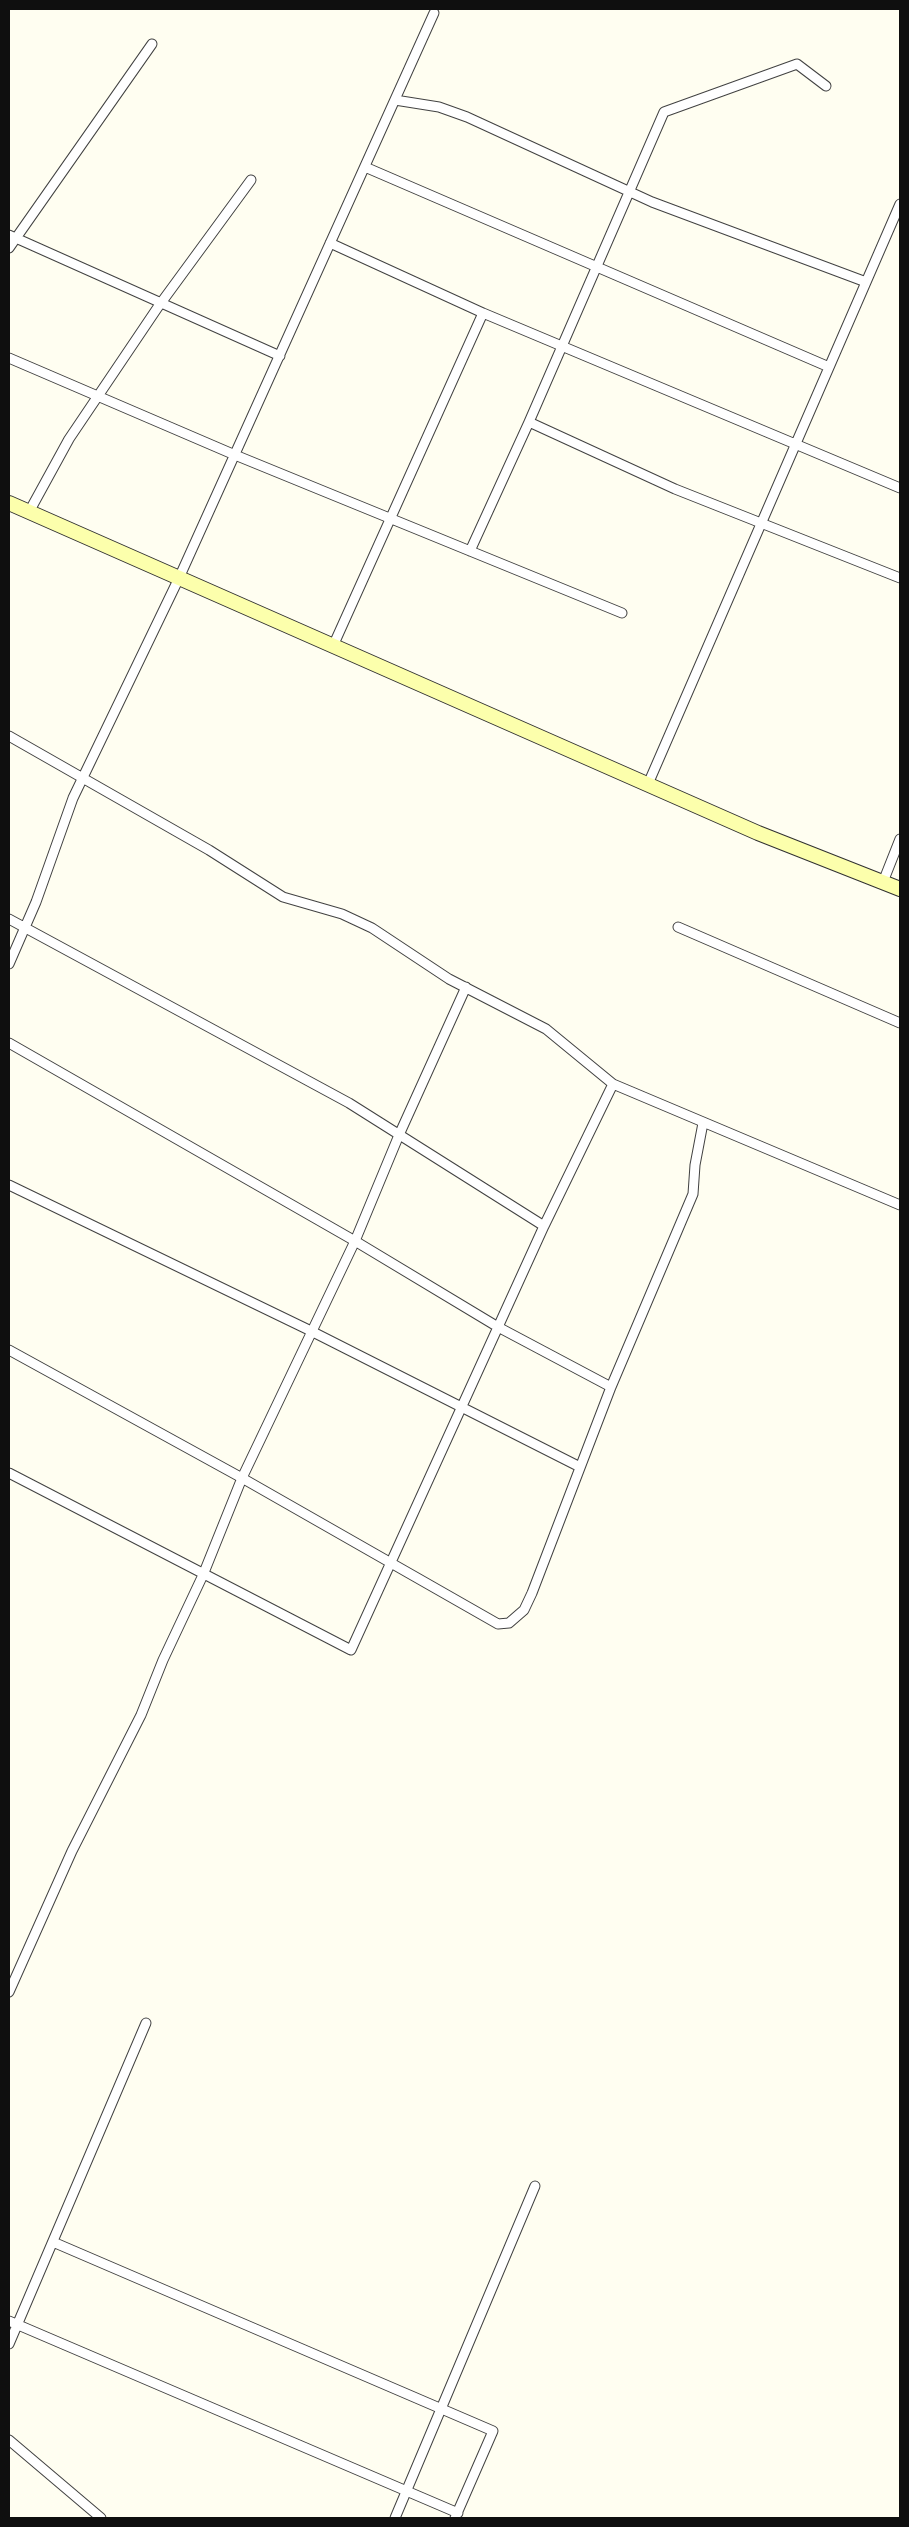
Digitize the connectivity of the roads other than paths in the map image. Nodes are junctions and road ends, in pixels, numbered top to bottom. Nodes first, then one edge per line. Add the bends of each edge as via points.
1 (434, 13) dead end
2 (152, 44) dead end
3 (826, 86) dead end
4 (395, 100) junction
5 (365, 167) junction
6 (251, 180) dead end
7 (630, 192) junction
8 (900, 204) edge
9 (12, 236) edge
10 (330, 244) junction
11 (9, 248) edge
12 (597, 267) junction
13 (866, 282) junction
14 (162, 303) junction
15 (483, 313) junction
16 (563, 346) junction
17 (280, 356) junction
18 (9, 358) edge
19 (829, 367) junction
20 (98, 396) junction
21 (529, 422) junction
22 (795, 444) junction
23 (235, 455) junction
24 (900, 488) edge
25 (9, 503) edge
26 (29, 512) junction
27 (391, 518) junction
28 (761, 523) junction
29 (470, 550) junction
30 (180, 578) junction
31 (900, 578) edge
32 (622, 613) dead end
33 (333, 646) junction
34 (9, 736) edge
35 (83, 779) junction
36 (648, 784) junction
37 (900, 840) edge
38 (883, 882) junction
39 (900, 889) edge
40 (9, 919) edge
41 (678, 927) dead end
42 (25, 928) junction
43 (9, 964) edge
44 (466, 987) junction
45 (900, 1022) edge
46 (9, 1043) edge
47 (612, 1084) junction
48 (703, 1123) junction
49 (399, 1135) junction
50 (9, 1185) edge
51 (900, 1205) edge
52 (544, 1226) junction
53 (355, 1241) junction
54 (498, 1327) junction
55 (311, 1331) junction
56 (9, 1350) edge
57 (610, 1387) junction
58 (461, 1407) junction
59 (580, 1468) junction
60 (9, 1473) edge
61 (242, 1478) junction
62 (391, 1562) junction
63 (203, 1575) junction
64 (9, 1992) edge
65 (146, 2023) dead end
66 (535, 2186) dead end
67 (52, 2242) junction
68 (13, 2323) edge
69 (9, 2344) edge
70 (442, 2409) junction
71 (9, 2440) edge
72 (406, 2491) junction
73 (457, 2516) edge
74 (101, 2518) edge
75 (395, 2518) edge

1 - 4 street
2 - 9 street
3 - 7 street via 797,64 664,112
4 - 5 street
4 - 7 street via 439,107 466,117
5 - 10 street
5 - 12 street
6 - 14 street
7 - 12 street
7 - 13 street
8 - 13 street
9 - 11 street
9 - 14 street
10 - 15 street
10 - 17 street
12 - 16 street
12 - 19 street
13 - 19 street
14 - 17 street
14 - 20 street
15 - 16 street
15 - 27 street
16 - 21 street
16 - 22 street
17 - 23 street
18 - 20 street
19 - 22 street
20 - 23 street
20 - 26 street via 69,439
21 - 28 street via 675,489
21 - 29 street
22 - 24 street
22 - 28 street
23 - 27 street
23 - 30 street
25 - 26 street
26 - 30 street
27 - 29 street
27 - 33 street
28 - 31 street
28 - 36 street
29 - 32 street
30 - 33 street
30 - 35 street
33 - 36 street
34 - 35 street
35 - 42 street
35 - 44 street via 209,850 283,897 342,914 372,928
36 - 38 street via 758,833
37 - 38 street
38 - 39 street
40 - 42 street
41 - 45 street
42 - 43 street
42 - 49 street via 349,1103
44 - 47 street via 546,1029
44 - 49 street
46 - 53 street
47 - 48 street
47 - 52 street
48 - 51 street
48 - 57 street via 694,1194
49 - 52 street
49 - 53 street
50 - 55 street
52 - 54 street
53 - 54 street
53 - 55 street
54 - 57 street
54 - 58 street
55 - 58 street
55 - 61 street
56 - 61 street
57 - 59 street
58 - 59 street
58 - 62 street
59 - 62 street via 524,1610 509,1623 498,1624
60 - 63 street
61 - 62 street
61 - 63 street
62 - 63 street via 351,1650
63 - 64 street via 141,1715 72,1851
65 - 67 street
66 - 70 street
67 - 68 street
67 - 70 street
68 - 69 street
68 - 72 street
70 - 72 street
70 - 73 street via 493,2431
71 - 74 street
72 - 73 street
72 - 75 street

